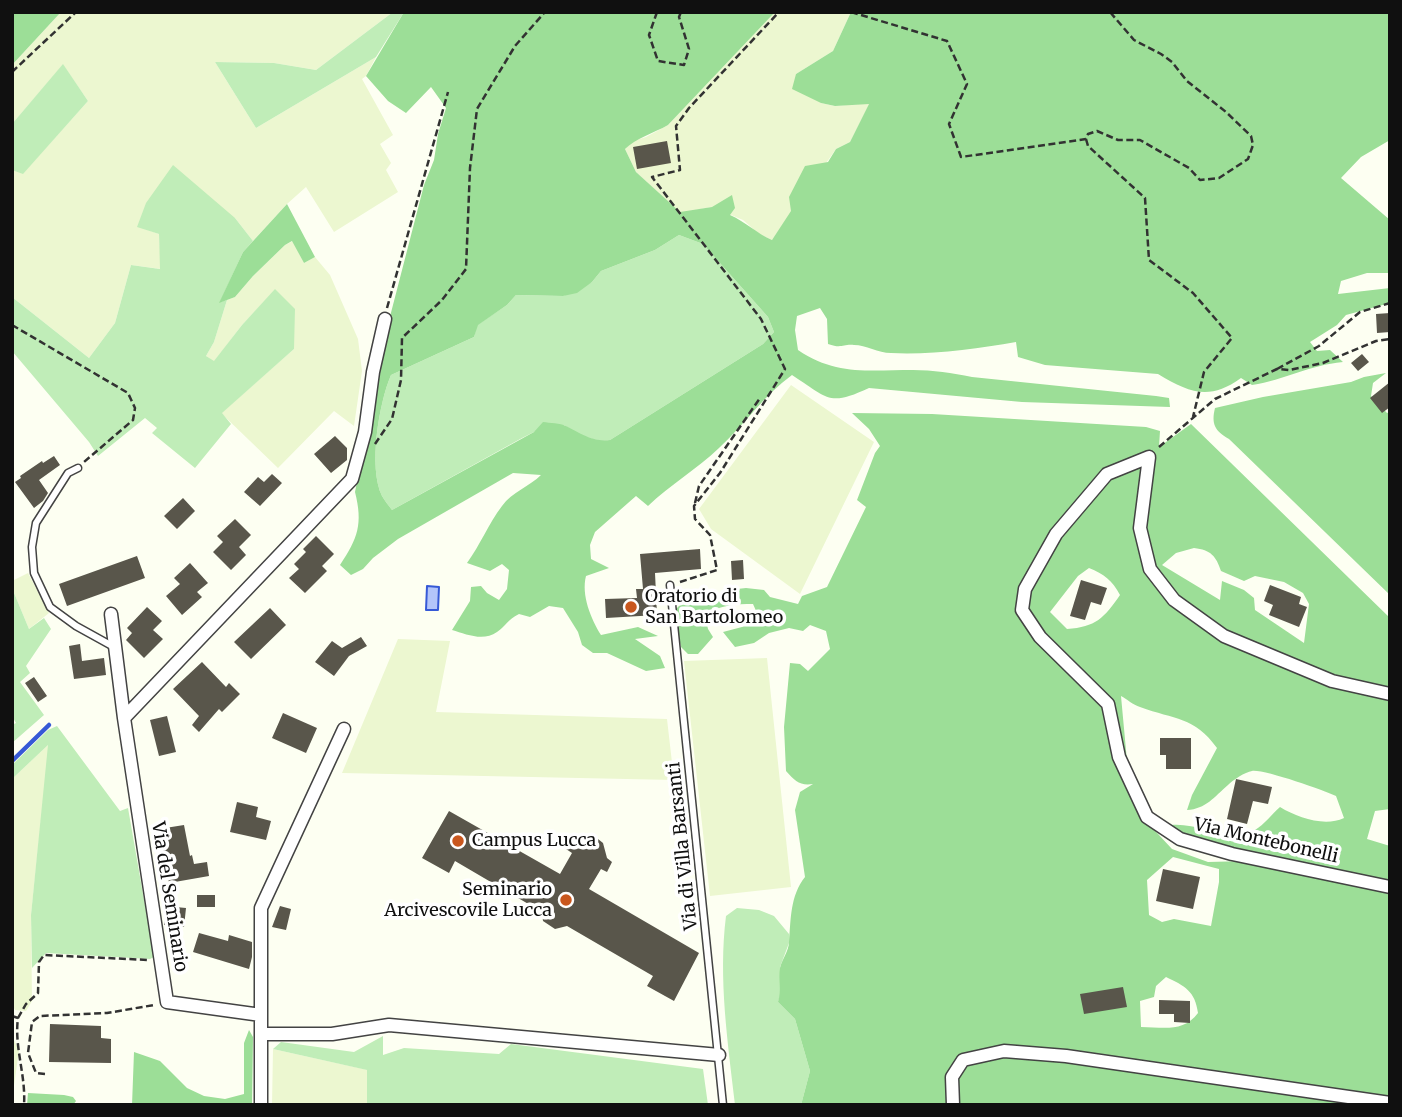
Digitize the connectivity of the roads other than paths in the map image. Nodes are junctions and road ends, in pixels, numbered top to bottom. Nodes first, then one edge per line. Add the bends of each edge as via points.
1 (385, 318) road end
2 (78, 468) road end
3 (670, 584) road end
4 (111, 614) dead end
5 (115, 648) junction
6 (1390, 694) edge
7 (124, 718) junction
8 (344, 729) dead end
9 (1390, 887) edge
10 (261, 1015) junction
11 (261, 1034) junction
12 (719, 1055) junction
13 (1390, 1103) edge
14 (261, 1105) edge
15 (723, 1105) edge
16 (953, 1105) edge

1 - 7 street via 352,479
2 - 5 lane via 68,473 36,523 34,573 50,607
3 - 12 lane, Via di Villa Barsanti
4 - 5 street, Via del Seminario
5 - 7 street, Via del Seminario
6 - 9 street, Via Montebonelli via 1332,681 1224,636 1174,600 1150,569 1140,528 1149,457 1107,474 1056,534 1025,589 1022,610 1040,637 1108,704 1119,757 1147,817 1181,839 1219,850
7 - 10 street, Via del Seminario via 167,1002
8 - 10 street via 261,908
10 - 11 street
11 - 12 street via 332,1034 390,1025
11 - 14 street
12 - 15 lane, Via di Villa Barsanti
13 - 16 street via 1004,1051 963,1060 952,1077

